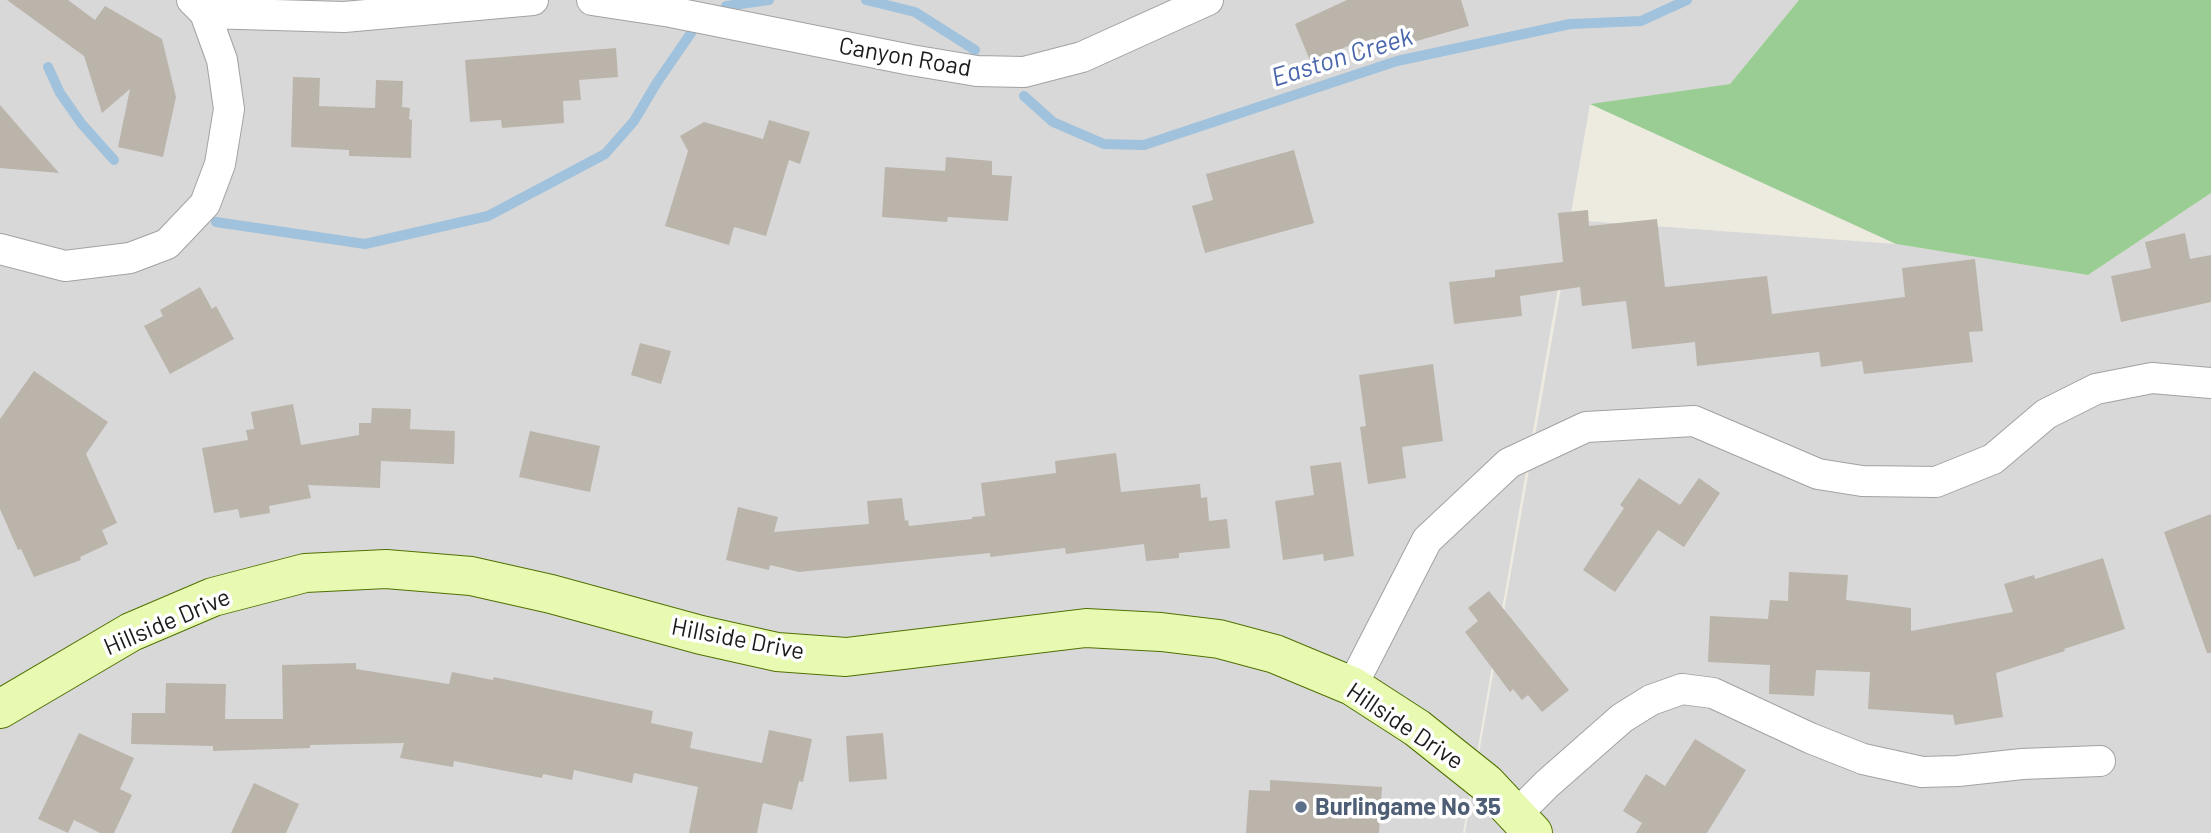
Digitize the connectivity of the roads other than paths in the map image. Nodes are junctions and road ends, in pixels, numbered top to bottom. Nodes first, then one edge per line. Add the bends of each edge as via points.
1 (533, 0) edge
2 (592, 0) edge
3 (1208, 0) edge
4 (199, 7) edge
5 (0, 248) edge
6 (2211, 383) edge
7 (1352, 686) junction
8 (0, 709) edge
9 (2100, 761) dead end
10 (1525, 824) edge

1 - 4 street via 344,17
2 - 3 street, Canyon Road via 976,71 1024,72 1082,57
4 - 5 street via 222,60 229,110 220,164 205,204 167,244 130,258 65,266
6 - 7 street via 2152,378 2096,389 2046,414 1993,459 1936,482 1862,481 1818,474 1694,421 1586,427 1509,463 1427,540
7 - 8 main road, Hillside Drive via 1275,654 1219,639 1161,632 1086,628 846,657 777,652 471,576 386,569 305,573 213,597 131,632
7 - 10 main road, Hillside Drive via 1417,728 1486,783
9 - 10 street via 1922,772 1863,759 1713,693 1682,689 1651,700 1622,718 1547,784

